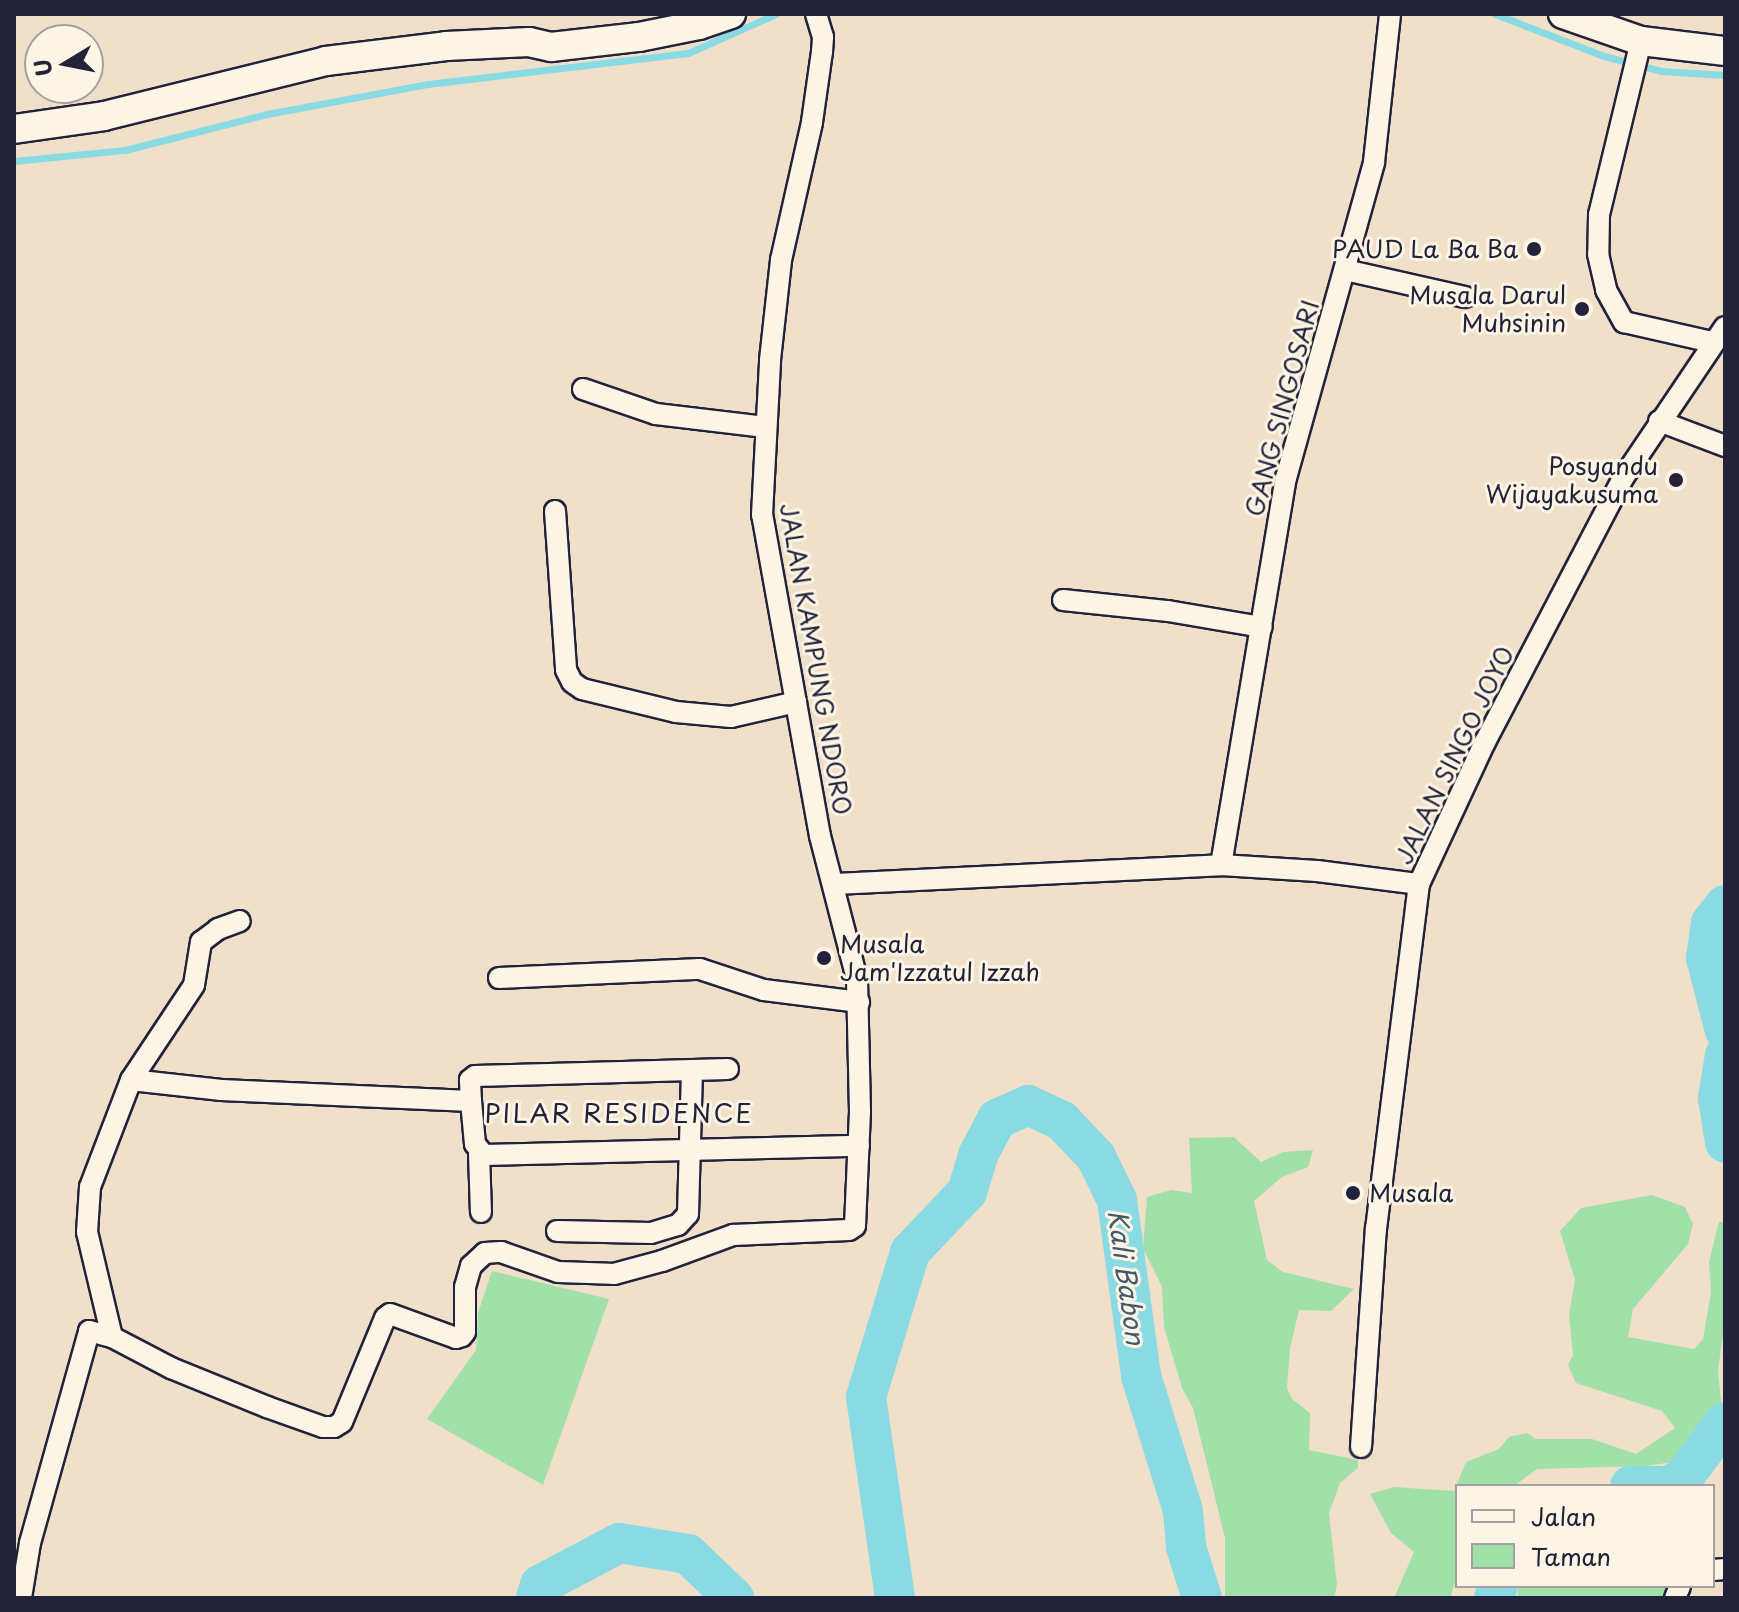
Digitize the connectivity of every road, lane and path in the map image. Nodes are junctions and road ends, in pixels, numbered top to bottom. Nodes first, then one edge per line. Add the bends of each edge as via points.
1 (682, 14) edge
2 (731, 14) edge
3 (1390, 14) edge
4 (1563, 14) edge
5 (1605, 14) edge
6 (816, 15) edge
7 (1725, 34) edge
8 (529, 42) junction
9 (1640, 44) junction
10 (1725, 51) edge
11 (14, 129) edge
12 (1345, 270) junction
13 (1465, 297) dead end
14 (1719, 335) edge
15 (583, 389) dead end
16 (1659, 421) junction
17 (765, 427) junction
18 (1725, 446) edge
19 (555, 511) dead end
20 (1063, 600) dead end
21 (1262, 627) junction
22 (796, 702) junction
23 (1221, 865) junction
24 (835, 884) junction
25 (1419, 884) junction
26 (240, 921) dead end
27 (499, 978) dead end
28 (859, 1002) junction
29 (728, 1069) dead end
30 (692, 1070) junction
31 (131, 1080) junction
32 (471, 1101) junction
33 (859, 1146) junction
34 (479, 1153) junction
35 (690, 1153) junction
36 (481, 1212) dead end
37 (557, 1231) dead end
38 (112, 1337) junction
39 (1361, 1447) dead end
40 (22, 1542) edge
41 (21, 1598) edge

1 - 8 main road
2 - 8 main road via 639,37 551,47
3 - 12 street, GANG SINGOSARI via 1374,162
4 - 9 main road
5 - 7 main road
6 - 17 street, JALAN KAMPUNG NDORO via 823,37 819,76 781,260
8 - 11 main road via 326,61 104,116
9 - 10 main road
9 - 14 street via 1596,236 1606,290 1617,315 1631,326
12 - 13 street
12 - 21 street, GANG SINGOSARI via 1286,478
14 - 16 street, JALAN SINGO JOYO
15 - 17 street via 656,414
16 - 18 street
16 - 25 street, JALAN SINGO JOYO via 1623,478 1492,729
17 - 22 street, JALAN KAMPUNG NDORO via 763,530
19 - 22 street via 566,670 572,682 676,712 731,717
20 - 21 street
21 - 23 street, GANG SINGOSARI
22 - 24 street, JALAN KAMPUNG NDORO via 820,836
23 - 24 street
23 - 25 street
24 - 28 street, JALAN KAMPUNG NDORO
25 - 39 street, JALAN SINGO JOYO via 1376,1229
26 - 31 street via 201,942 188,999
27 - 28 street via 700,969 764,990
28 - 33 street, JALAN KAMPUNG NDORO
29 - 30 street
30 - 32 street via 475,1076 470,1080
30 - 35 street
31 - 32 street via 221,1090
31 - 38 street via 90,1187 86,1214
32 - 34 street
33 - 35 street
33 - 38 street, JALAN KAMPUNG NDORO via 855,1226 849,1230 733,1235 614,1274 558,1272 501,1252 485,1253 471,1266 465,1287 462,1336 390,1314 342,1422 334,1427 267,1407
34 - 35 street
34 - 36 street
35 - 37 street via 688,1214 678,1225 651,1233
38 - 40 street via 94,1331 85,1337 62,1436
40 - 41 street

